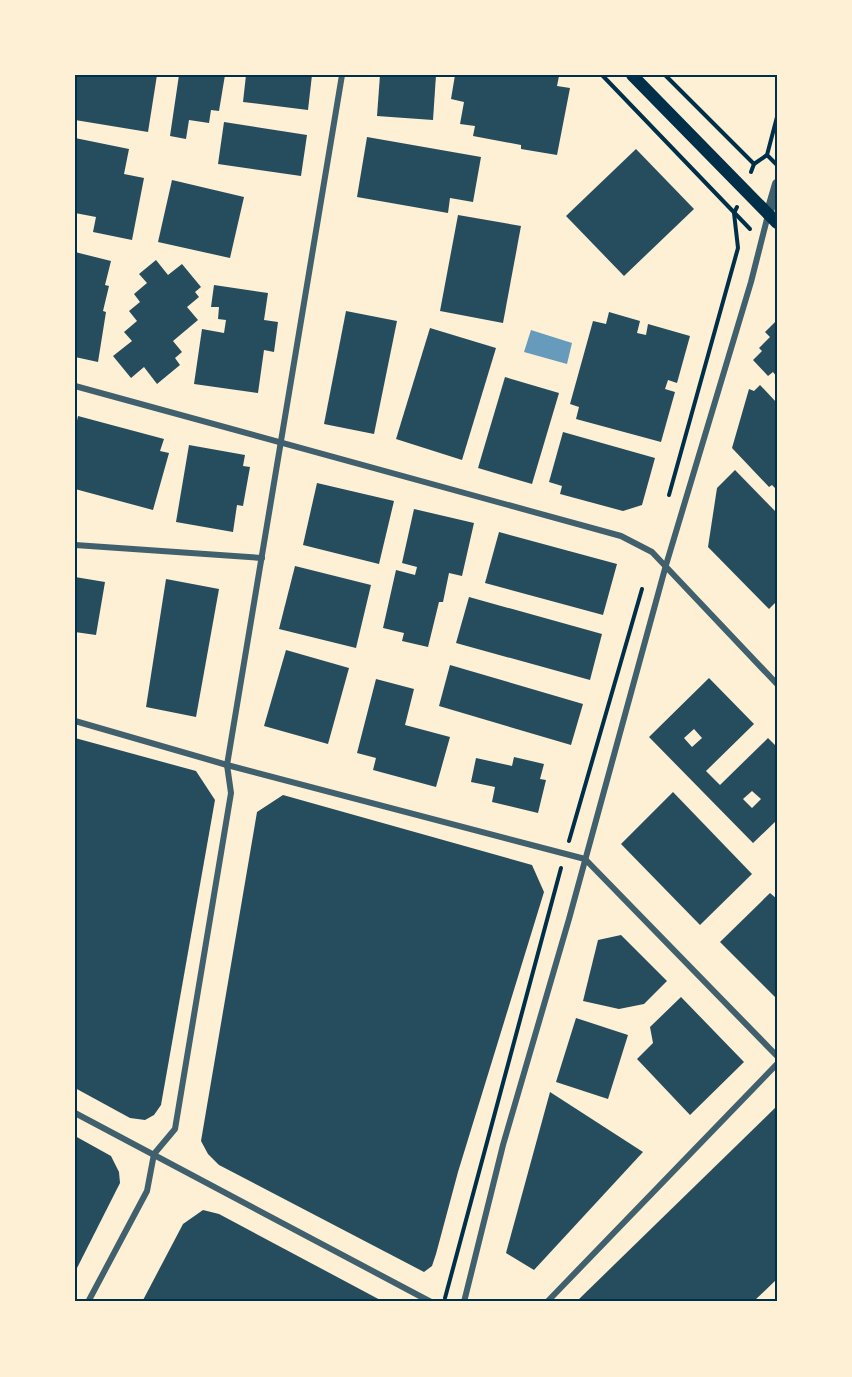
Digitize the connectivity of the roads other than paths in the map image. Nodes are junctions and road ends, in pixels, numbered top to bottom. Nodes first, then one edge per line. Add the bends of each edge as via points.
1 (342, 75) edge
2 (632, 75) edge
3 (777, 184) edge
4 (773, 219) edge
5 (75, 386) edge
6 (281, 443) junction
7 (75, 545) edge
8 (262, 558) junction
9 (666, 565) junction
10 (777, 684) edge
11 (75, 721) edge
12 (227, 765) junction
13 (585, 859) junction
14 (777, 1056) edge
15 (777, 1065) edge
16 (75, 1113) edge
17 (154, 1154) junction
18 (88, 1302) edge
19 (431, 1302) edge
20 (465, 1302) edge
21 (547, 1302) edge

1 - 6 street
2 - 4 main road
3 - 4 street
4 - 9 street
5 - 6 street
6 - 8 street
6 - 9 street via 621,536 652,552
7 - 8 street
8 - 12 street
9 - 10 street
9 - 13 street
11 - 12 street
12 - 13 street
12 - 17 street via 231,794 175,1129
13 - 14 street
13 - 20 street via 504,1145
15 - 21 street
16 - 17 street
17 - 18 street via 147,1191
17 - 19 street

